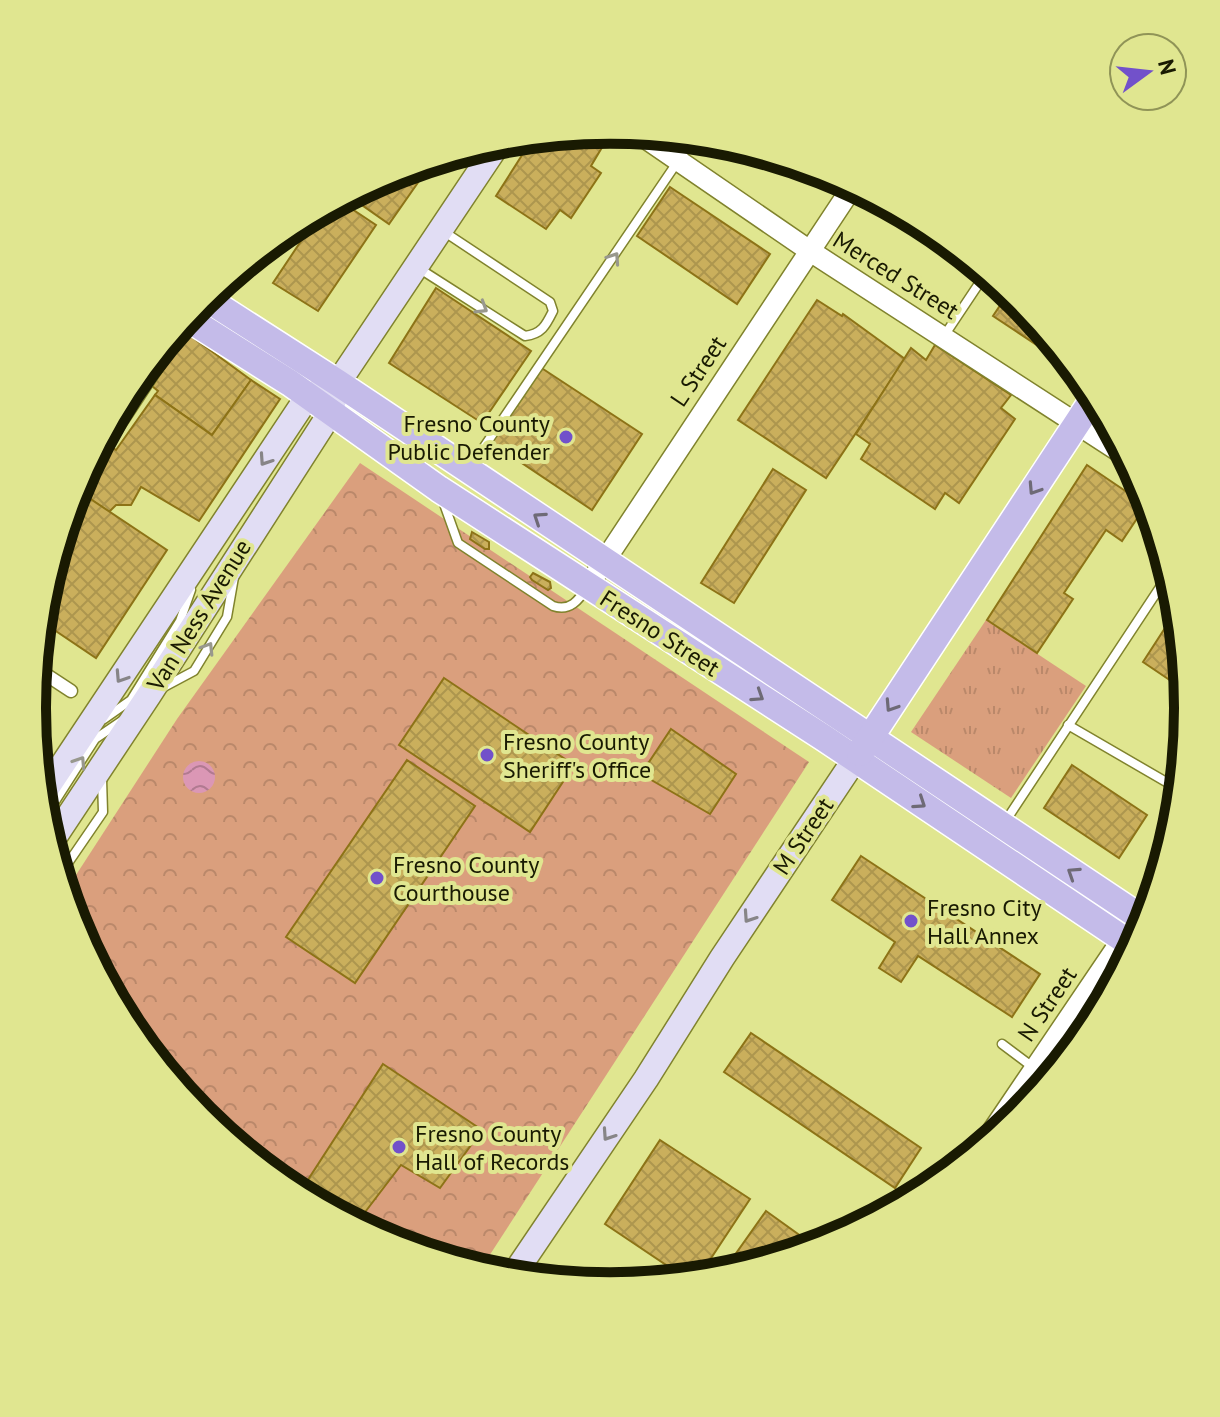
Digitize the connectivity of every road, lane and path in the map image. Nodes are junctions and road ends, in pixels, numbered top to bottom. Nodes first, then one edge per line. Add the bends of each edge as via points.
1 (658, 147) edge
2 (686, 149) edge
3 (489, 158) edge
4 (678, 161) junction
5 (846, 197) edge
6 (441, 229) junction
7 (810, 251) junction
8 (416, 267) junction
9 (980, 282) edge
10 (217, 305) edge
11 (553, 311) junction
12 (570, 323) junction
13 (198, 325) edge
14 (944, 337) junction
15 (338, 383) junction
16 (308, 396) junction
17 (1087, 408) edge
18 (331, 412) junction
19 (1077, 424) junction
20 (1107, 444) edge
21 (468, 470) junction
22 (439, 489) junction
23 (604, 561) junction
24 (588, 586) junction
25 (1160, 586) edge
26 (621, 608) junction
27 (759, 662) junction
28 (47, 675) edge
29 (71, 691) dead end
30 (145, 701) junction
31 (1068, 725) junction
32 (863, 749) junction
33 (102, 766) junction
34 (51, 782) edge
35 (1169, 783) edge
36 (54, 802) edge
37 (1002, 826) junction
38 (59, 830) edge
39 (68, 863) edge
40 (1135, 914) edge
41 (1124, 940) edge
42 (1114, 962) edge
43 (1002, 1044) dead end
44 (1035, 1068) junction
45 (1008, 1108) edge
46 (520, 1265) edge

1 - 4 street, Merced Street
2 - 4 lane
3 - 6 main road, Van Ness Avenue
4 - 7 street, Merced Street
12 -> 4 lane
5 - 7 street, L Street
6 - 8 main road, Van Ness Avenue
6 - 11 lane via 550,302
7 - 14 street, Merced Street
7 - 23 street, L Street
8 -> 11 lane via 525,336 545,327
8 - 15 main road, Van Ness Avenue
9 - 14 lane
10 - 15 main road, Fresno Street
11 - 12 lane
12 - 21 lane
13 - 16 main road, Fresno Street
14 - 19 street, Merced Street
15 - 16 main road
15 - 18 main road, Van Ness Avenue
15 - 21 main road, Fresno Street
16 - 18 main road, Fresno Street
16 -> 34 main road, Van Ness Avenue
17 - 19 main road, M Street
18 - 22 main road, Fresno Street
30 -> 18 main road, Van Ness Avenue
19 - 20 street, Merced Street
19 -> 32 main road, M Street
23 -> 21 main road, Fresno Street
22 - 24 main road, Fresno Street
22 - 24 lane via 458,543 553,606 570,607
23 - 24 street, L Street
23 - 27 main road, Fresno Street
24 - 26 main road, Fresno Street
25 - 31 lane
26 - 27 main road via 642,601 725,653
26 -> 32 main road, Fresno Street
27 - 32 main road, Fresno Street
28 - 29 street
30 - 33 main road, Van Ness Avenue
36 -> 30 lane via 95,739
31 - 35 lane
31 - 37 lane
32 - 37 main road, Fresno Street
32 -> 41 main road, Fresno Street
32 -> 46 main road, M Street
33 - 38 main road, Van Ness Avenue
33 - 39 lane via 103,812
40 -> 37 main road, Fresno Street
42 - 44 street, N Street
43 - 44 lane
44 - 45 street, N Street

